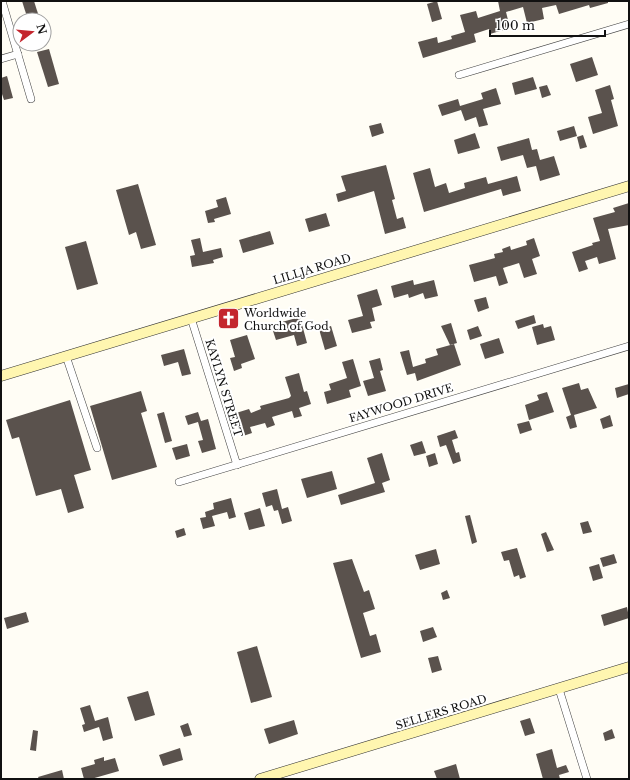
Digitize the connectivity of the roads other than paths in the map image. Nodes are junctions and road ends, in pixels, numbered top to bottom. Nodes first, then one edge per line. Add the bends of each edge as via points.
1 (2, 1) edge
2 (629, 24) edge
3 (18, 54) junction
4 (1, 59) edge
5 (459, 75) dead end
6 (31, 99) dead end
7 (629, 186) edge
8 (191, 318) junction
9 (629, 346) edge
10 (66, 356) junction
11 (1, 376) edge
12 (97, 448) dead end
13 (237, 465) junction
14 (179, 482) dead end
15 (629, 667) edge
16 (559, 689) junction
17 (260, 779) edge
18 (587, 779) edge

1 - 3 street
2 - 5 street
3 - 4 street
3 - 6 street
7 - 8 street, LILLJA ROAD
8 - 10 street, LILLJA ROAD
8 - 13 street, KAYLYN STREET
9 - 13 street, FAYWOOD DRIVE
10 - 11 street, LILLJA ROAD
10 - 12 street
13 - 14 street, FAYWOOD DRIVE
15 - 16 street, SELLERS ROAD
16 - 17 street, SELLERS ROAD
16 - 18 street

